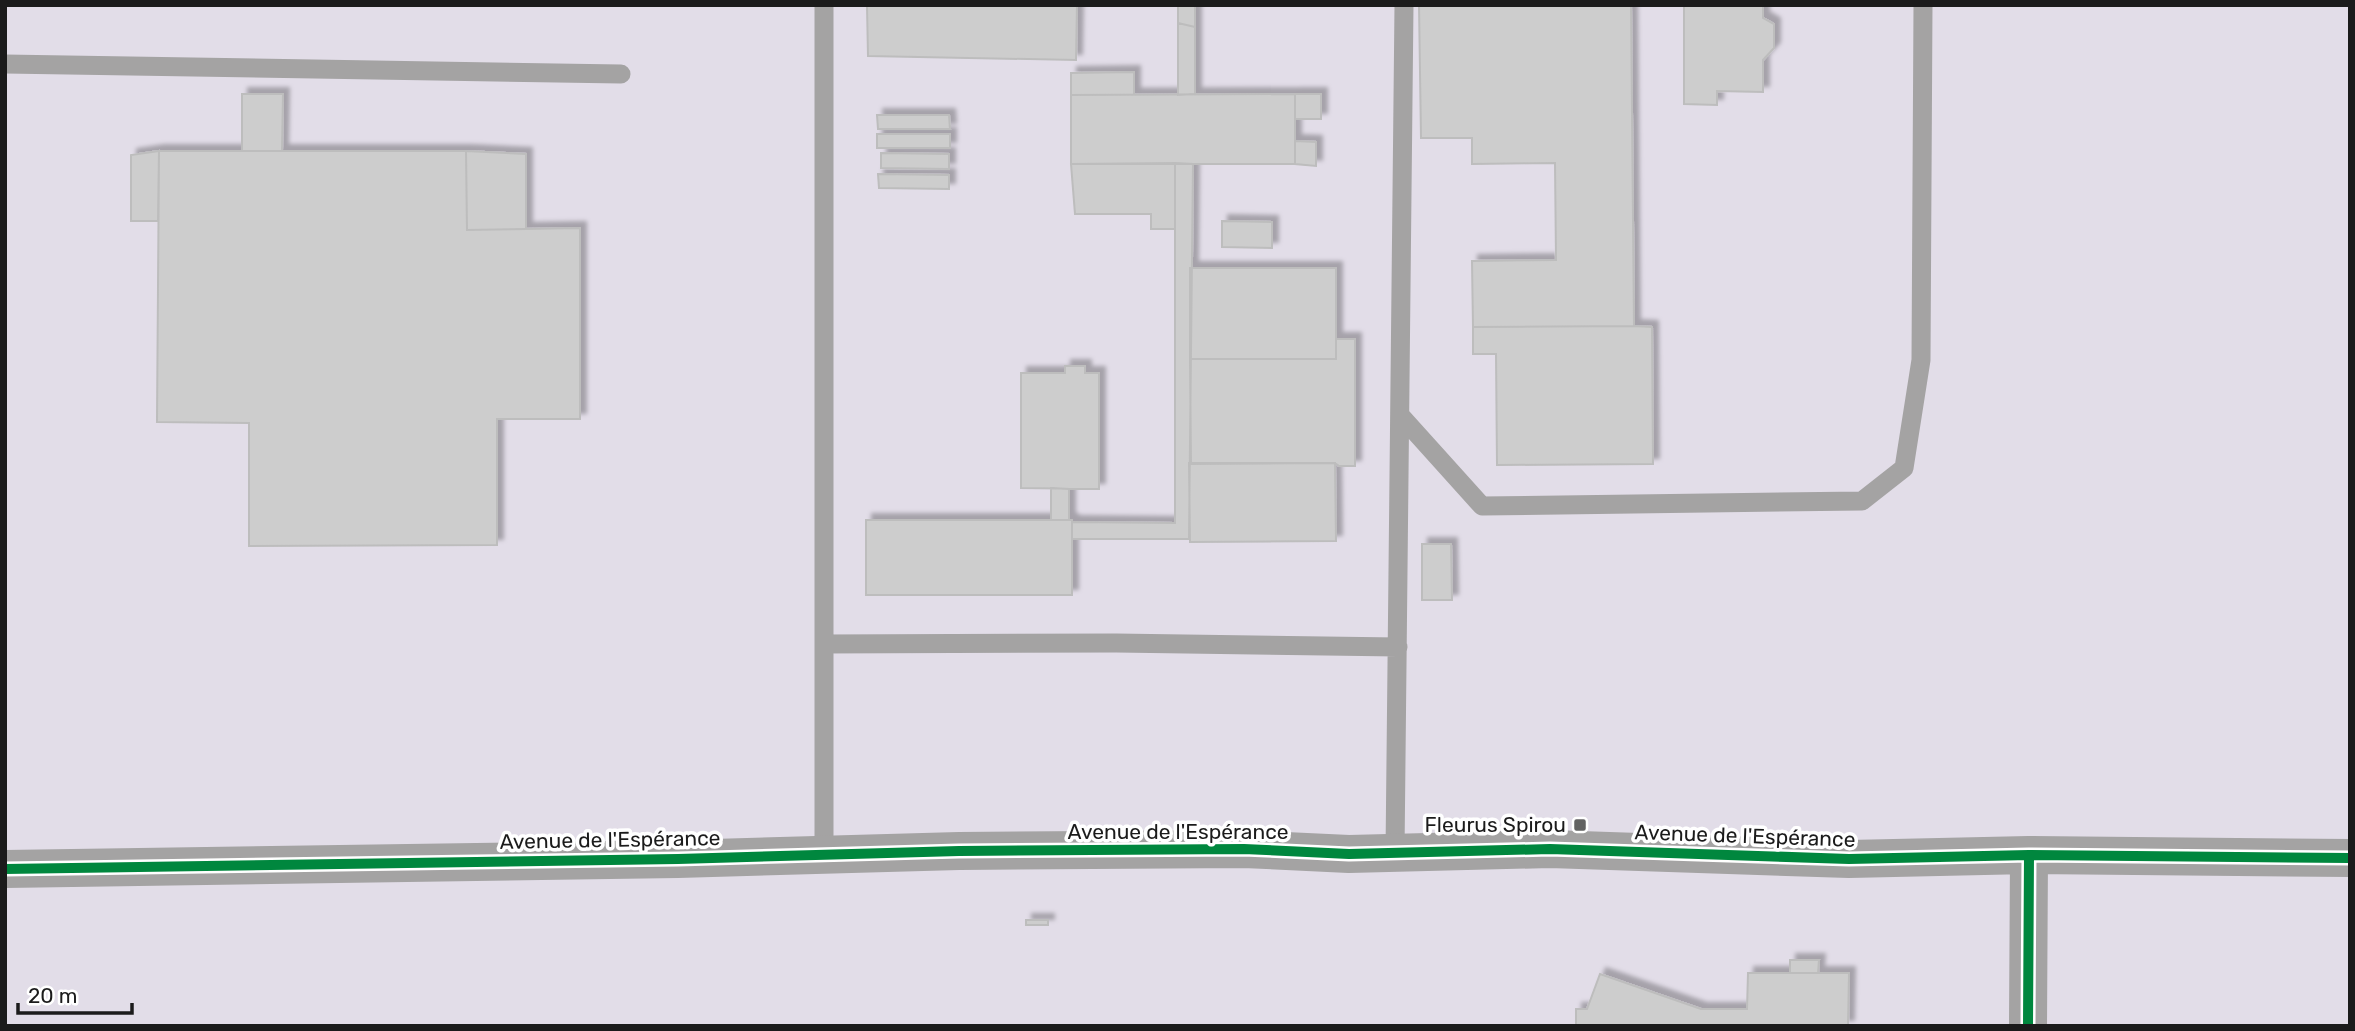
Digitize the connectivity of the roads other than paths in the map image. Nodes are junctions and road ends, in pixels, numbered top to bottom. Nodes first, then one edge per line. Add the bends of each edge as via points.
1 (824, 5) edge
2 (1404, 5) edge
3 (1923, 5) edge
4 (5, 64) edge
5 (621, 74) dead end
6 (1400, 415) junction
7 (824, 644) junction
8 (1398, 648) junction
9 (1395, 853) junction
10 (824, 855) junction
11 (2029, 855) junction
12 (2350, 858) edge
13 (5, 869) edge
14 (2028, 1026) edge

1 - 7 lane
2 - 6 lane
3 - 6 lane via 1921,360 1904,468 1863,501 1482,506
4 - 5 lane
6 - 8 lane
7 - 8 lane
7 - 10 lane
8 - 9 lane
9 - 10 street, Avenue de l'Espérance via 1244,849
9 - 11 street, Avenue de l'Espérance via 1550,849 1849,859
10 - 13 street, Avenue de l'Espérance
11 - 12 street, Avenue de l'Espérance
11 - 14 street

